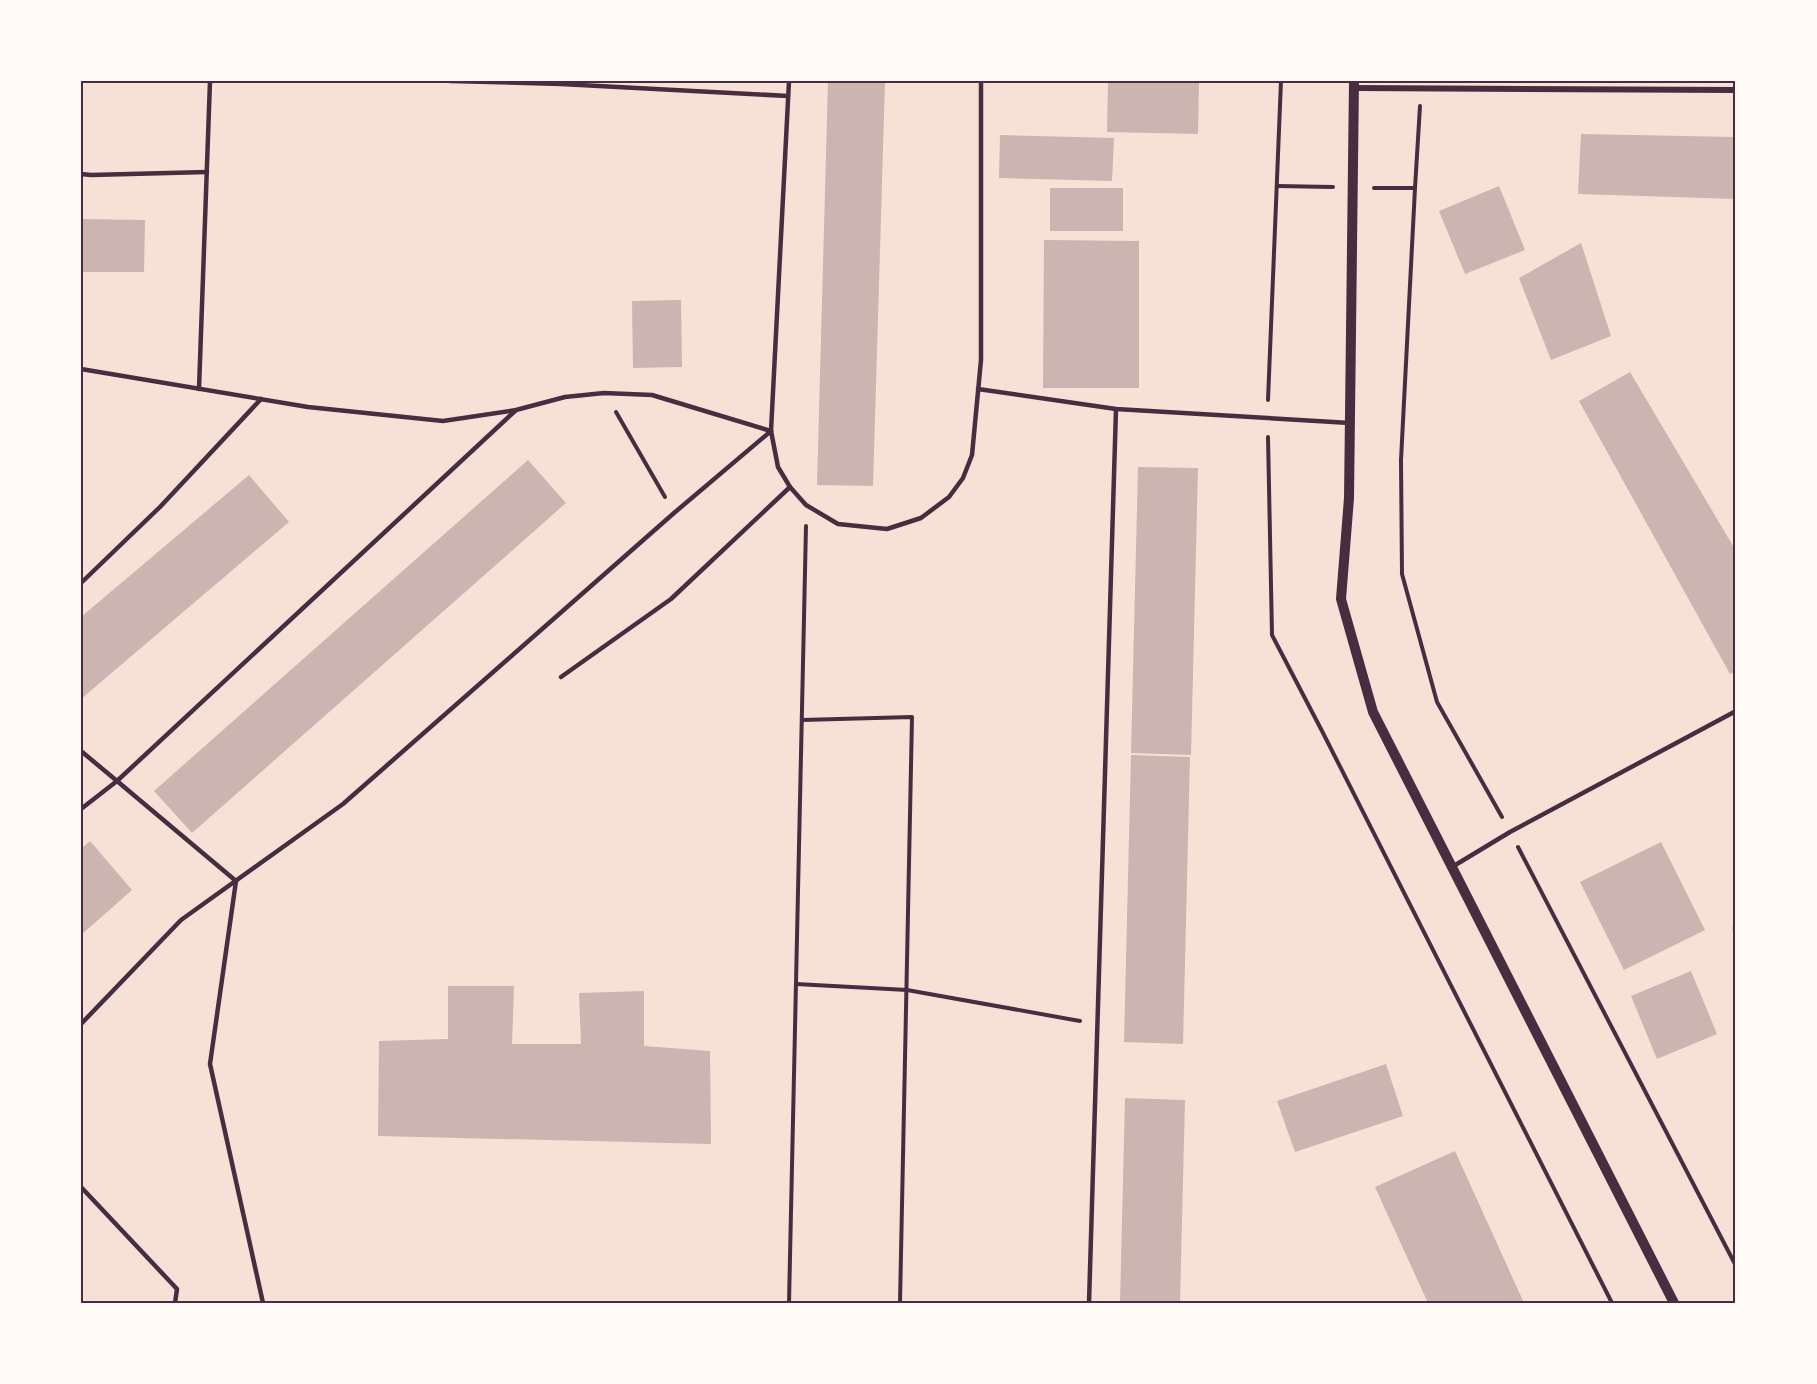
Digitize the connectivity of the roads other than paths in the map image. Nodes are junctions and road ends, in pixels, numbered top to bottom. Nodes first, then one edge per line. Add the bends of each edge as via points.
1 (210, 81) edge
2 (450, 81) edge
3 (789, 81) edge
4 (981, 81) edge
5 (1354, 85) edge
6 (1736, 90) edge
7 (788, 96) junction
8 (207, 172) junction
9 (81, 174) edge
10 (81, 369) edge
11 (199, 389) junction
12 (978, 389) junction
13 (261, 399) junction
14 (1116, 409) junction
15 (516, 410) junction
16 (1350, 423) junction
17 (771, 431) junction
18 (790, 487) junction
19 (81, 583) edge
20 (561, 676) dead end
21 (1736, 711) edge
22 (81, 750) edge
23 (117, 781) junction
24 (81, 809) edge
25 (1452, 867) junction
26 (237, 881) junction
27 (81, 1024) edge
28 (81, 1187) edge
29 (176, 1303) edge
30 (263, 1303) edge
31 (1089, 1303) edge
32 (1674, 1303) edge

1 - 8 lane
2 - 7 lane
3 - 7 lane
4 - 12 lane
5 - 6 street
5 - 16 street
7 - 17 lane
8 - 9 lane
8 - 11 lane
10 - 11 lane
11 - 13 lane
12 - 14 lane
12 - 18 lane via 972,455 963,478 949,497 921,518 887,530 838,524 806,505
13 - 15 lane via 443,421
13 - 19 lane via 160,507
14 - 16 lane
14 - 31 lane
15 - 17 lane via 565,397 604,393 651,395
15 - 23 lane
16 - 25 street via 1350,498 1341,599 1373,712
17 - 18 lane via 778,467
17 - 26 lane via 343,804
18 - 20 lane via 671,599
21 - 25 lane
22 - 23 lane
23 - 24 lane
23 - 26 lane
25 - 32 street
26 - 27 lane via 181,920
26 - 30 lane via 210,1064
28 - 29 lane via 177,1289

